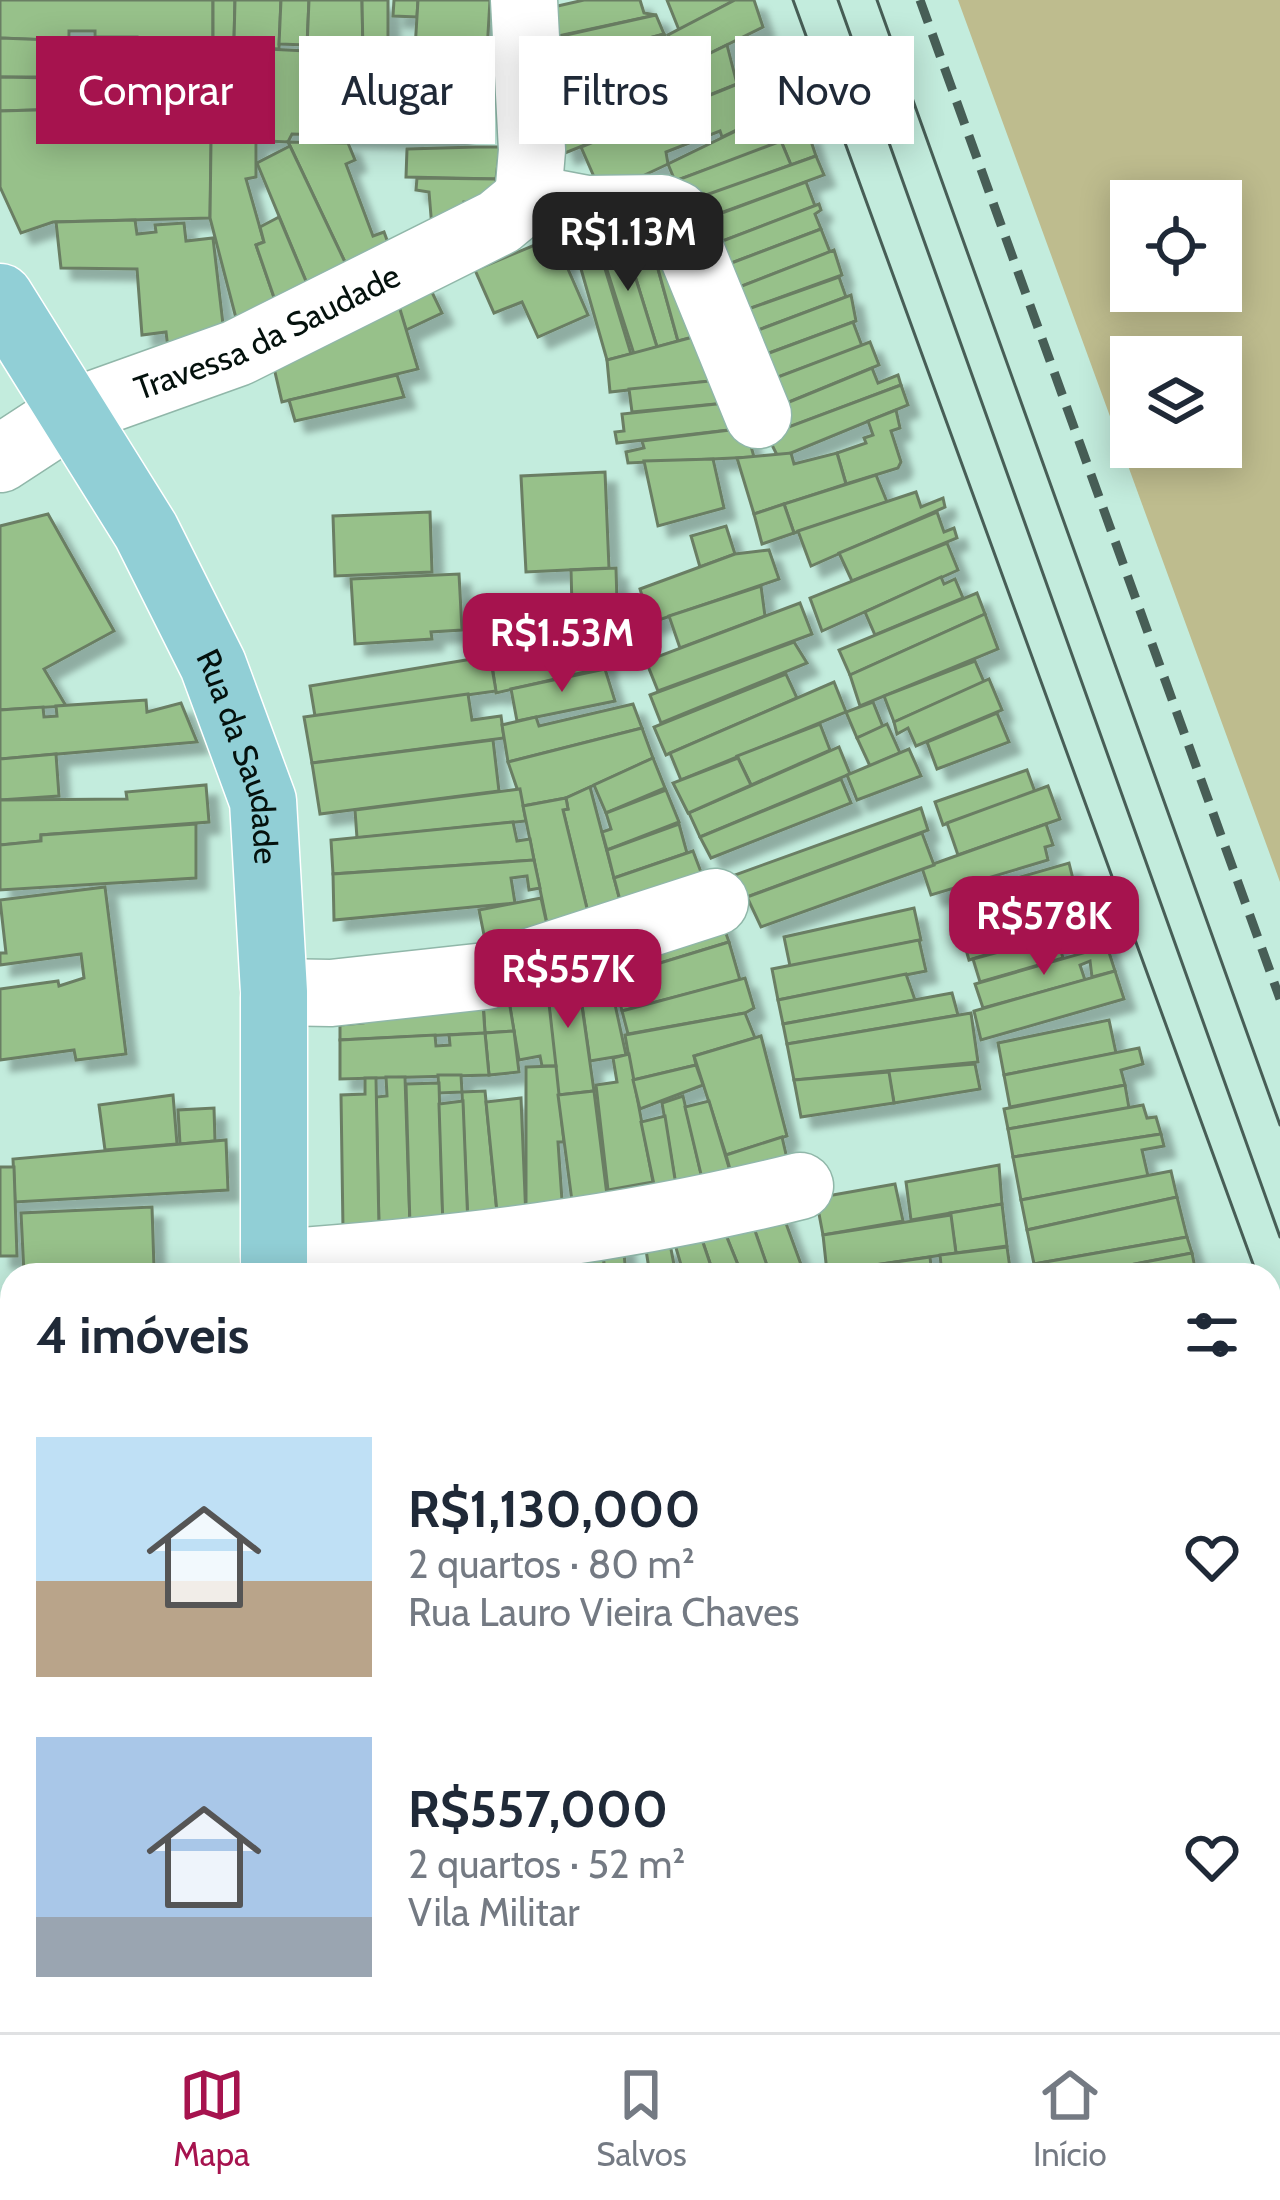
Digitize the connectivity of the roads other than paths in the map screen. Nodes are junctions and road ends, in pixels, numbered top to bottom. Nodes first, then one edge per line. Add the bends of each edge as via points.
1 (524, 0) edge
2 (528, 198) junction
3 (0, 297) edge
4 (72, 412) junction
5 (758, 415) dead end
6 (0, 459) edge
7 (715, 902) dead end
8 (274, 992) junction
9 (800, 1186) dead end
10 (274, 1263) edge
11 (334, 1263) edge

1 - 2 street
2 - 4 street, Travessa da Saudade via 499,222 237,353
2 - 5 street via 676,214
3 - 4 main road, Rua da Saudade
4 - 6 street, Travessa da Saudade
4 - 8 main road, Rua da Saudade via 146,531 213,665 262,801
7 - 8 street via 486,976
8 - 10 main road, Rua da Saudade
9 - 11 street via 689,1214

